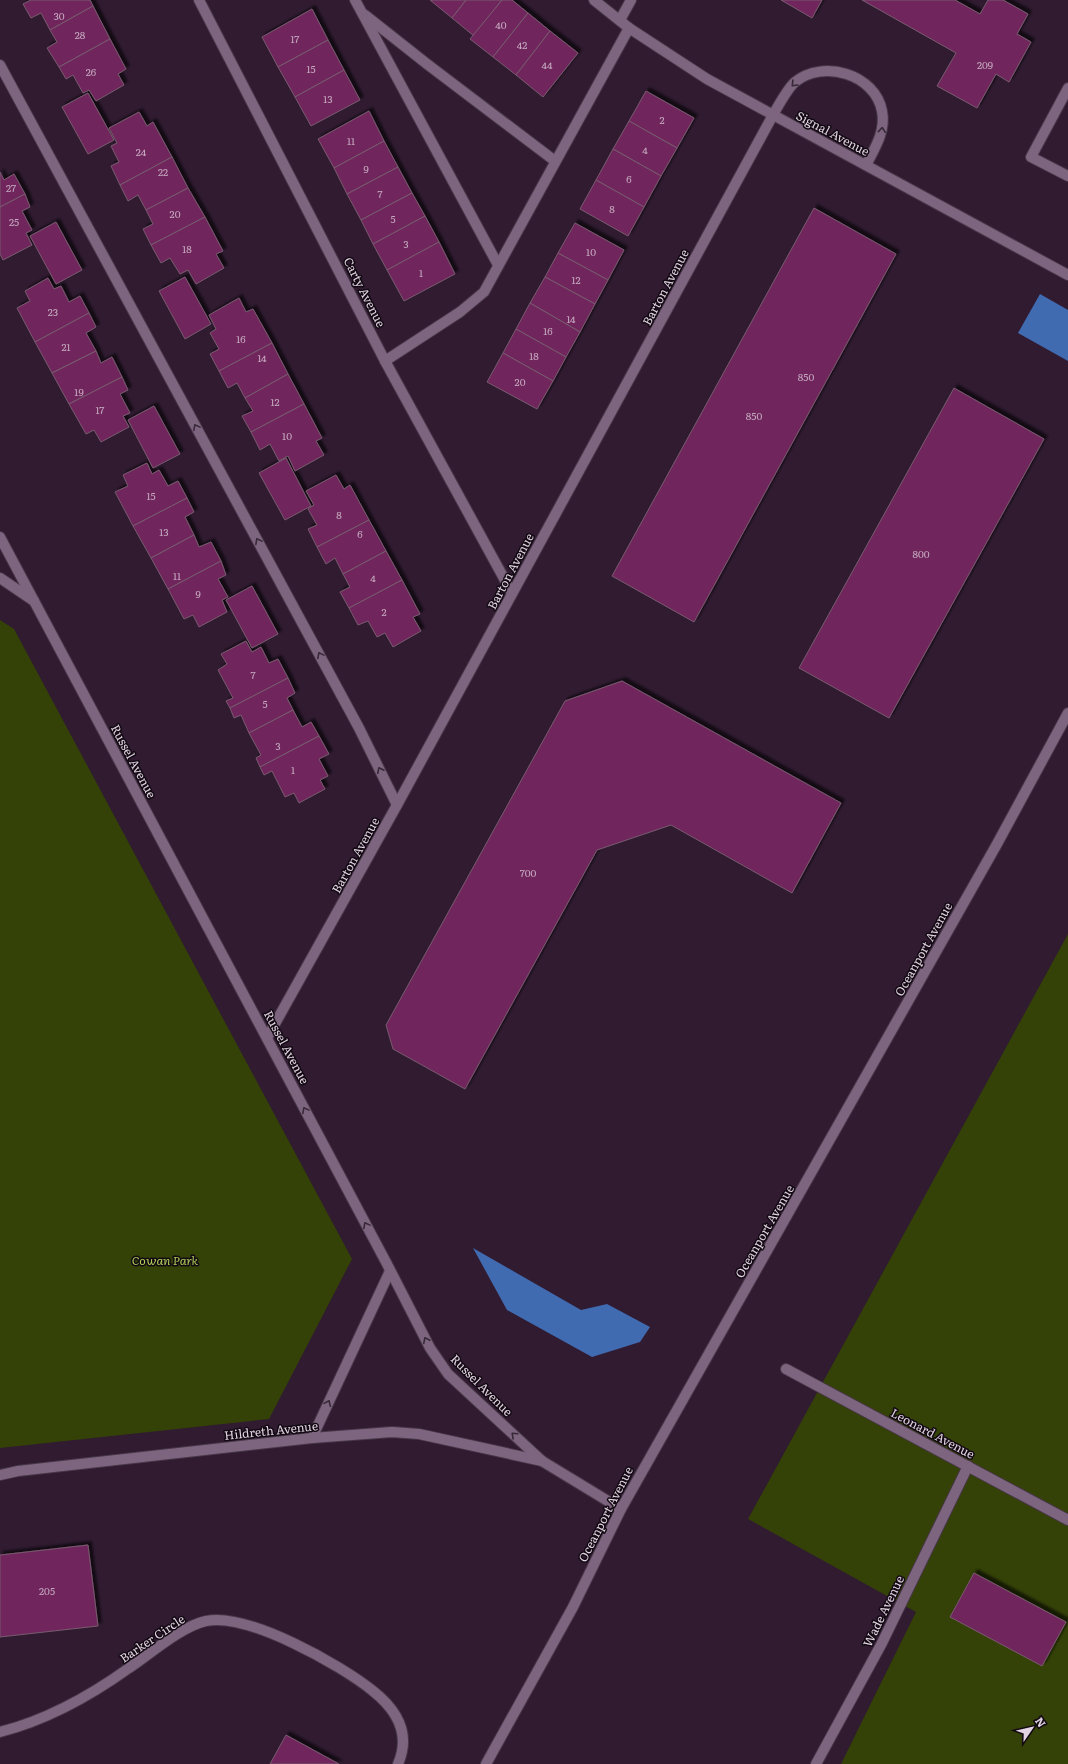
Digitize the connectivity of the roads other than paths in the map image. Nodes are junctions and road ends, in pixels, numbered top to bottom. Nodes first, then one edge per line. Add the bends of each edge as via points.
1 (199, 0) edge
2 (355, 0) edge
3 (594, 0) edge
4 (631, 0) edge
5 (360, 11) junction
6 (620, 20) junction
7 (630, 28) junction
8 (0, 65) edge
9 (1068, 88) edge
10 (773, 115) junction
11 (555, 161) junction
12 (866, 165) junction
13 (1068, 176) edge
14 (498, 265) junction
15 (1068, 275) edge
16 (386, 361) junction
17 (0, 537) edge
18 (0, 578) edge
19 (512, 593) junction
20 (35, 602) junction
21 (1068, 713) edge
22 (398, 806) junction
23 (267, 1038) junction
24 (390, 1271) junction
25 (786, 1369) dead end
26 (312, 1438) junction
27 (542, 1461) junction
28 (968, 1466) junction
29 (0, 1475) edge
30 (621, 1509) junction
31 (1068, 1520) edge
32 (0, 1732) edge
33 (398, 1764) edge
34 (486, 1764) edge
35 (816, 1764) edge

1 - 16 street, Carty Avenue
2 - 5 street
3 - 6 street, Signal Avenue
4 - 6 street
5 - 11 street
5 - 14 street
6 - 7 street, Signal Avenue
7 - 10 street, Signal Avenue via 694,71
7 - 11 street
22 -> 8 street via 356,721
9 - 13 street via 1031,157
10 - 12 street, Signal Avenue
12 -> 10 street, Barton Avenue via 882,135 882,111 877,97 865,84 849,75 831,70 814,72 795,82
10 - 19 street, Barton Avenue
11 - 14 street
12 - 15 street, Signal Avenue
14 - 16 street via 484,292 460,312
16 - 19 street, Carty Avenue
17 - 20 street, Russel Avenue
18 - 20 street
19 - 22 street, Barton Avenue
20 - 23 street, Russel Avenue
21 - 30 street, Oceanport Avenue via 989,858
22 - 23 street, Barton Avenue
24 -> 23 street, Russel Avenue
26 -> 24 street
27 -> 24 street, Russel Avenue via 448,1374 430,1348
25 - 28 street, Leonard Avenue
26 - 27 street, Hildreth Avenue via 392,1432 419,1434
26 - 29 street, Hildreth Avenue
27 - 30 street, Russel Avenue
28 - 31 street, Leonard Avenue
28 - 35 street, Wade Avenue via 882,1643
30 - 34 street, Oceanport Avenue via 573,1608
32 - 33 street, Barker Circle via 34,1721 72,1704 104,1686 189,1627 207,1620 229,1620 264,1630 318,1656 362,1682 383,1699 393,1709 404,1740

